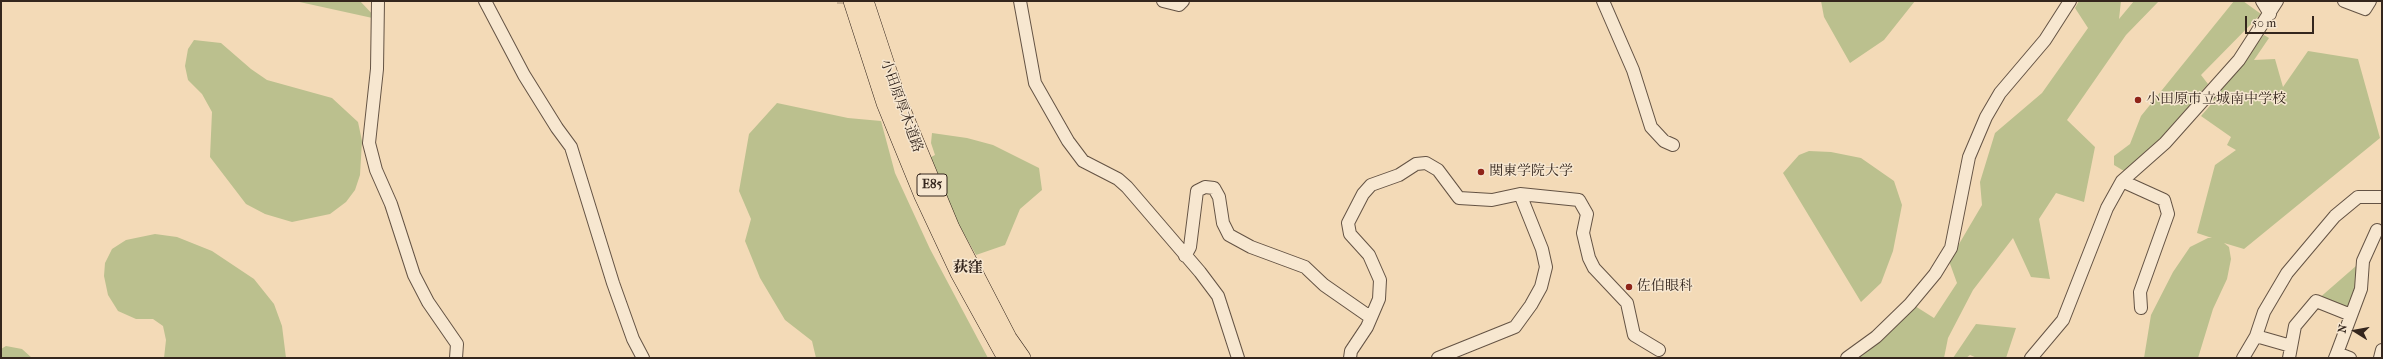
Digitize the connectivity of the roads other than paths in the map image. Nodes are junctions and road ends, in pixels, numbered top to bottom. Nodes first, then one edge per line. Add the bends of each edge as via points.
1 (378, 1) edge
2 (485, 1) edge
3 (852, 1) edge
4 (865, 1) edge
5 (1020, 1) edge
6 (1163, 1) edge
7 (1183, 1) edge
8 (1603, 1) edge
9 (2070, 1) edge
10 (2262, 1) edge
11 (2277, 1) edge
12 (2344, 1) edge
13 (2370, 1) edge
14 (2270, 14) junction
15 (1673, 145) dead end
16 (2122, 181) junction
17 (1520, 194) junction
18 (2382, 197) edge
19 (2380, 228) edge
20 (1185, 256) junction
21 (2141, 308) dead end
22 (2351, 315) junction
23 (1370, 317) junction
24 (2256, 336) junction
25 (1659, 350) dead end
26 (2382, 350) edge
27 (2290, 352) edge
28 (2336, 355) edge
29 (456, 358) edge
30 (643, 358) edge
31 (1006, 358) edge
32 (1023, 358) edge
33 (1238, 358) edge
34 (1350, 358) edge
35 (1438, 358) edge
36 (1847, 358) edge
37 (2031, 358) edge
38 (2243, 358) edge
39 (2350, 358) edge
40 (2380, 358) edge

1 - 29 street via 377,69 369,143 376,170 391,204 414,274 428,302 457,344
2 - 30 street via 524,75 556,128 571,147 613,283 633,339
3 - 31 highway, 小田原厚木道路 / E85 via 885,102 923,196 960,273
4 - 32 highway, 小田原厚木道路 / E85 via 897,98 951,228 1008,338
5 - 20 street via 1036,83 1077,155 1090,166 1118,179
6 - 7 street via 1179,4
8 - 15 street via 1633,70 1651,127 1664,141
9 - 36 street via 2045,40 2000,93 1986,117 1969,157 1951,248 1935,274 1876,338
10 - 14 street
11 - 14 street
12 - 13 street via 2365,9
14 - 16 street via 2239,60 2204,100 2165,143
16 - 21 street via 2164,200 2168,214 2140,292
16 - 37 street via 2106,208 2062,320
17 - 23 street via 1492,200 1459,198 1438,170 1426,163 1412,166 1399,176 1371,185 1358,204 1348,227 1350,234 1369,255 1380,280 1379,299
17 - 25 street via 1579,200 1587,214 1583,234 1594,268 1627,303 1634,335
17 - 35 street via 1542,249 1546,267 1532,305 1515,327
18 - 24 street via 2358,197 2335,216 2287,273 2264,312
19 - 22 street via 2363,261 2361,289
20 - 23 street via 1190,247 1197,191 1205,187 1214,188 1219,197 1223,223 1229,235 1251,247 1305,267 1324,285
20 - 33 street via 1218,296
22 - 27 street via 2316,301 2295,326
22 - 28 street
23 - 34 street
24 - 27 street
24 - 38 street
26 - 40 street
28 - 39 street

